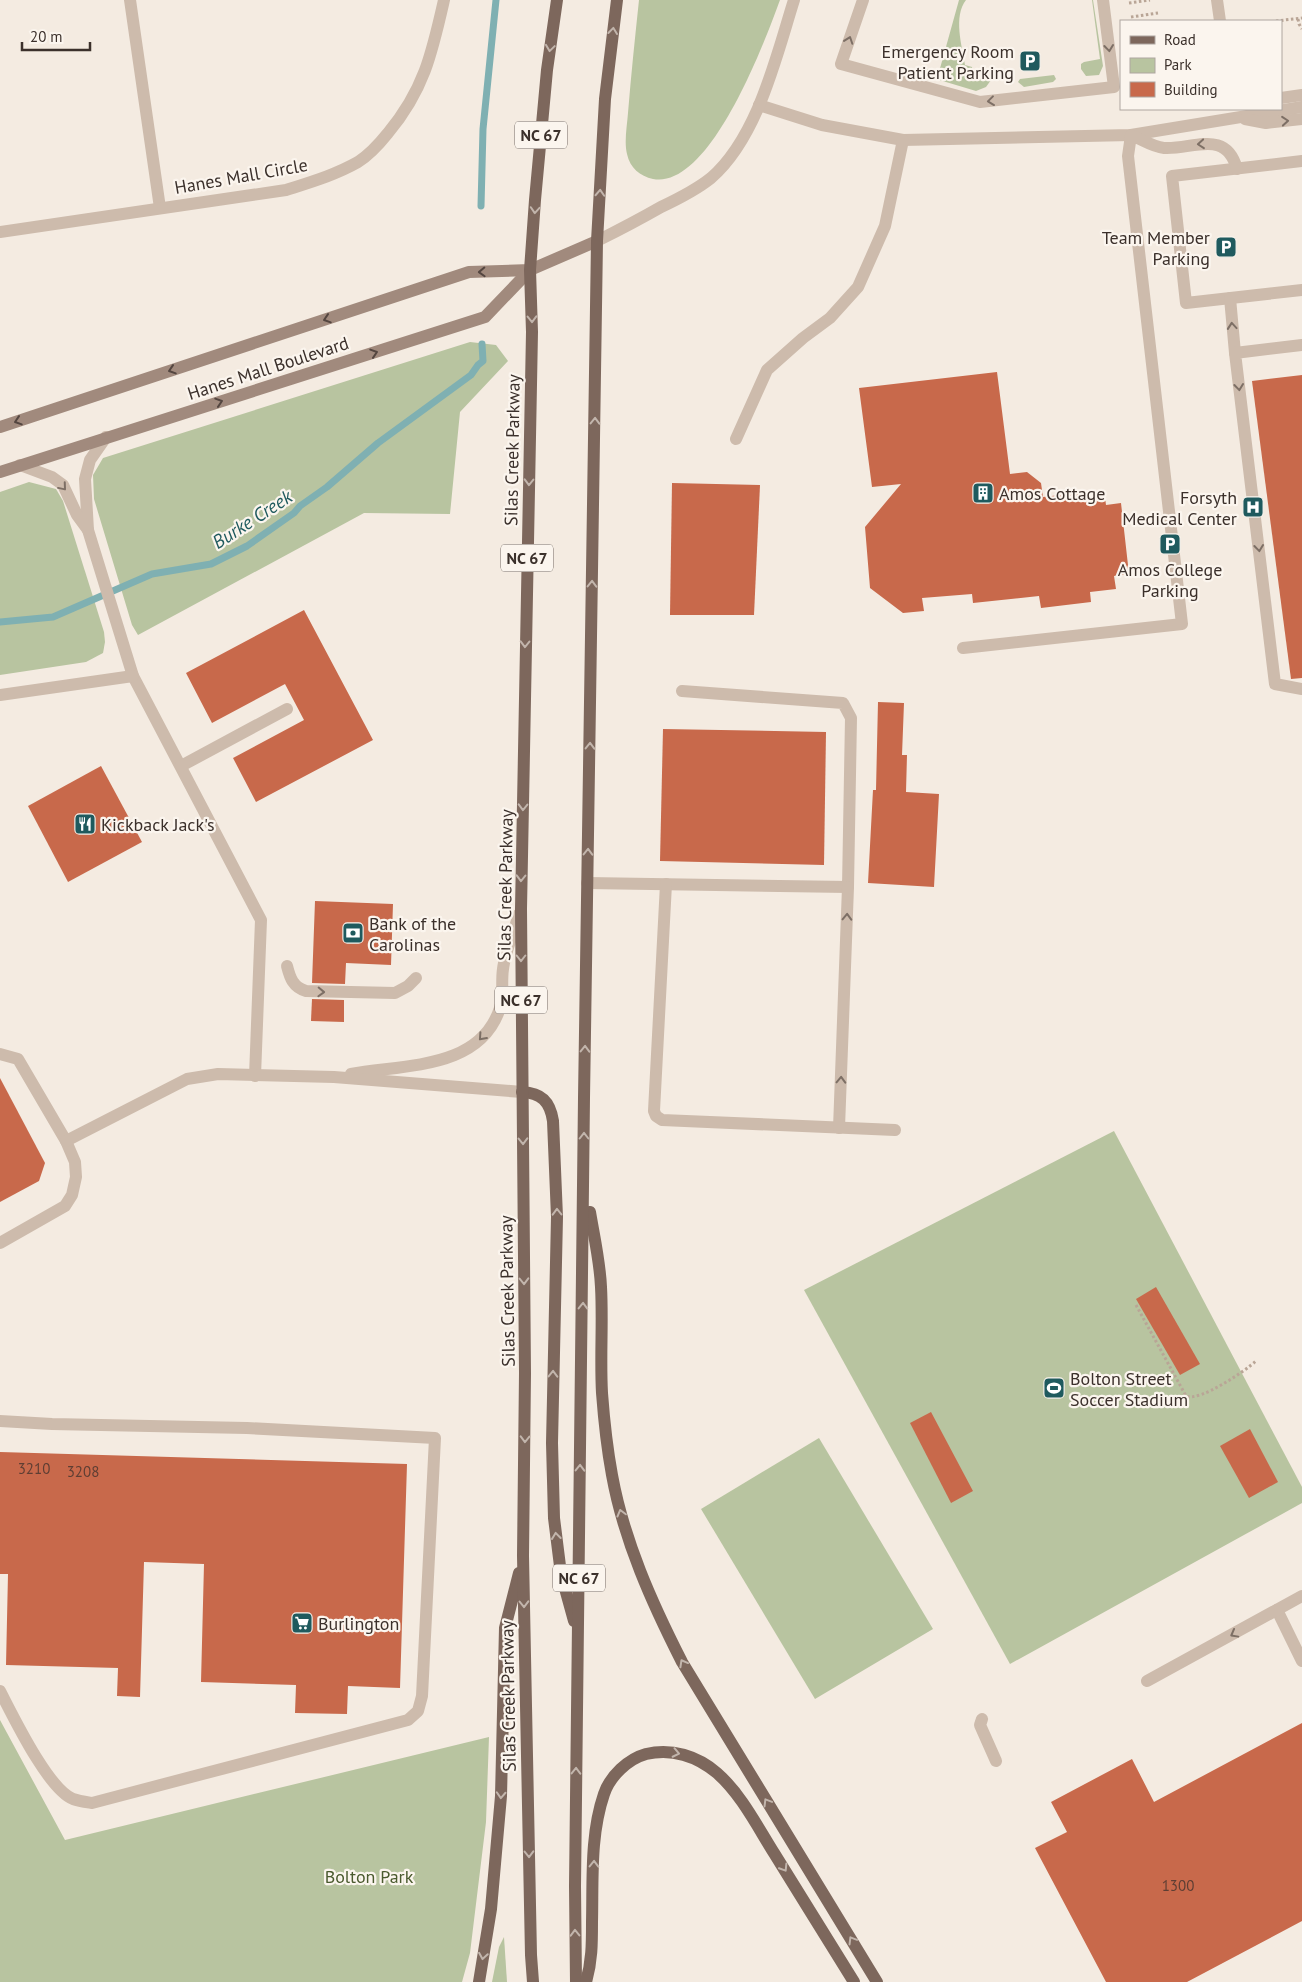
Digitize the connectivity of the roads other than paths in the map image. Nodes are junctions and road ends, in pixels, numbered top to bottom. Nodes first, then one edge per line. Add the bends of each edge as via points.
1 (130, 0) edge
2 (444, 0) edge
3 (557, 0) edge
4 (617, 0) edge
5 (794, 0) edge
6 (862, 0) edge
7 (1103, 0) edge
8 (1217, 0) edge
9 (1220, 20) edge
10 (1302, 94) edge
11 (1282, 98) edge
12 (759, 105) junction
13 (1302, 107) edge
14 (1282, 109) edge
15 (1246, 110) edge
16 (1267, 110) edge
17 (1232, 113) edge
18 (1302, 119) edge
19 (1131, 135) junction
20 (903, 140) junction
21 (1302, 161) edge
22 (1237, 168) junction
23 (160, 208) junction
24 (0, 232) edge
25 (597, 241) junction
26 (530, 270) junction
27 (1302, 290) edge
28 (1230, 298) junction
29 (1302, 345) edge
30 (1235, 353) junction
31 (0, 427) edge
32 (106, 437) junction
33 (736, 439) dead end
34 (20, 465) junction
35 (0, 472) edge
36 (88, 530) junction
37 (963, 648) dead end
38 (133, 676) junction
39 (1302, 689) edge
40 (682, 691) dead end
41 (0, 695) edge
42 (287, 709) dead end
43 (181, 766) junction
44 (588, 884) junction
45 (666, 884) junction
46 (848, 887) junction
47 (521, 909) junction
48 (287, 966) dead end
49 (416, 978) dead end
50 (0, 1054) edge
51 (255, 1076) junction
52 (334, 1077) junction
53 (522, 1092) junction
54 (839, 1128) junction
55 (895, 1130) dead end
56 (66, 1141) junction
57 (584, 1173) junction
58 (0, 1243) edge
59 (0, 1421) edge
60 (523, 1556) junction
61 (1302, 1596) edge
62 (1277, 1610) junction
63 (578, 1635) junction
64 (1302, 1661) edge
65 (1146, 1682) dead end
66 (0, 1691) edge
67 (982, 1719) dead end
68 (996, 1761) dead end
69 (478, 1982) edge
70 (533, 1982) edge
71 (576, 1982) edge
72 (586, 1982) edge
73 (854, 1982) edge
74 (878, 1982) edge

1 - 23 lane
2 - 23 lane, Hanes Mall Circle via 429,62 416,95 385,137 359,161 324,179 286,190
3 -> 26 main road, Silas Creek Parkway / NC 67 via 547,70
25 -> 4 main road, NC 67 via 604,99
5 - 12 lane
7 -> 6 lane via 1114,87 980,102 841,64
8 - 9 lane
10 - 11 lane
12 - 20 lane via 822,125
12 - 25 lane via 729,158 711,178
13 - 14 lane
15 - 17 lane
16 - 17 lane
17 -> 18 lane via 1266,123
17 - 19 lane
19 - 20 lane
22 -> 19 lane via 1228,152 1213,143 1163,148
19 - 37 lane via 1128,156 1182,624
20 - 33 lane via 885,226 858,287 830,318 767,370
21 - 22 lane
22 - 28 lane via 1172,176 1186,303
23 - 24 lane, Hanes Mall Circle
25 - 26 main road, Hanes Mall Boulevard
44 -> 25 main road, NC 67
26 -> 31 main road, Hanes Mall Boulevard via 469,272
32 -> 26 main road, Hanes Mall Boulevard via 485,317
26 -> 47 main road, Silas Creek Parkway / NC 67 via 532,342
27 - 28 lane
30 -> 28 lane
29 - 30 lane
30 -> 39 lane via 1275,684
32 - 34 main road, Hanes Mall Boulevard
32 - 36 lane via 90,460 85,479
34 - 35 main road, Hanes Mall Boulevard
34 -> 36 lane via 52,477 63,485
36 - 38 lane
38 - 41 lane
38 - 43 lane
40 - 46 lane via 843,703 851,718
42 - 43 lane
43 - 51 lane via 261,920
44 - 45 lane
57 -> 44 main road, NC 67
45 - 46 lane
45 - 54 lane via 656,1116 662,1120
54 -> 46 lane
47 -> 52 lane via 503,968 501,1007 483,1038 456,1055 439,1061
47 -> 53 main road, Silas Creek Parkway / NC 67
48 -> 49 lane via 293,983 306,991 395,993
50 - 56 lane via 18,1060
51 - 52 lane
51 - 56 lane via 218,1074 187,1079
52 - 53 lane
53 -> 60 main road, Silas Creek Parkway / NC 67 via 526,1373
63 -> 53 main road via 561,1574 554,1518 557,1218 553,1121 544,1099 535,1093
54 - 55 lane
56 - 58 lane via 76,1170 72,1194 64,1206
63 -> 57 main road, NC 67
74 -> 57 main road via 682,1662 636,1560 618,1500 607,1442 602,1393 601,1286
59 - 66 lane via 247,1428 435,1438 422,1696 418,1711 408,1720 92,1803 72,1798 50,1778
60 -> 69 main road via 505,1628 501,1796 491,1909
60 -> 70 main road, Silas Creek Parkway / NC 67
61 - 62 lane
62 - 64 lane
62 -> 65 lane
71 -> 63 main road, NC 67
67 - 68 lane via 980,1725
72 -> 73 main road via 592,1962 594,1849 604,1792 613,1777 631,1761 642,1755 665,1751 688,1756 724,1780 755,1823

